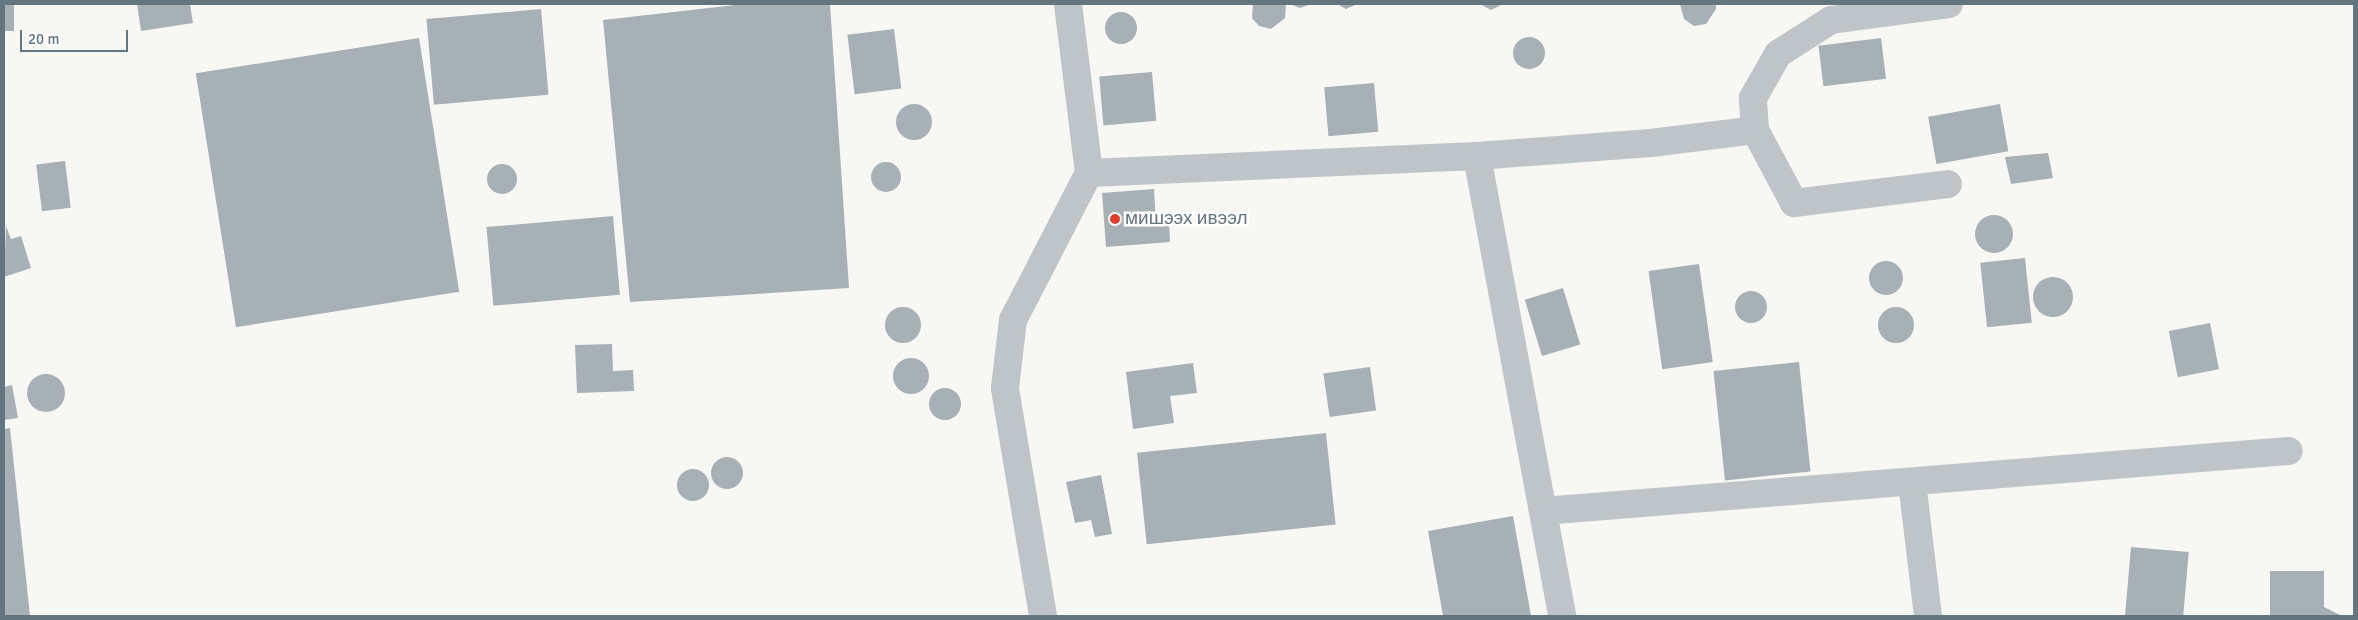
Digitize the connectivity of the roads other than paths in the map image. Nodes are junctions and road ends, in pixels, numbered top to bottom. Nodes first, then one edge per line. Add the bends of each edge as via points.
1 (1068, 4) edge
2 (1949, 4) edge
3 (1755, 130) junction
4 (1477, 156) junction
5 (1089, 173) junction
6 (1948, 184) dead end
7 (2289, 451) dead end
8 (1912, 482) junction
9 (1543, 512) junction
10 (1043, 616) edge
11 (1562, 616) edge
12 (1928, 616) edge

1 - 5 street
2 - 3 street via 1831,20 1778,54 1753,98
3 - 4 street
3 - 6 street via 1794,203
4 - 5 street
4 - 9 street
5 - 10 street via 1013,320 1005,388
7 - 8 street
8 - 9 street
8 - 12 street
9 - 11 street

